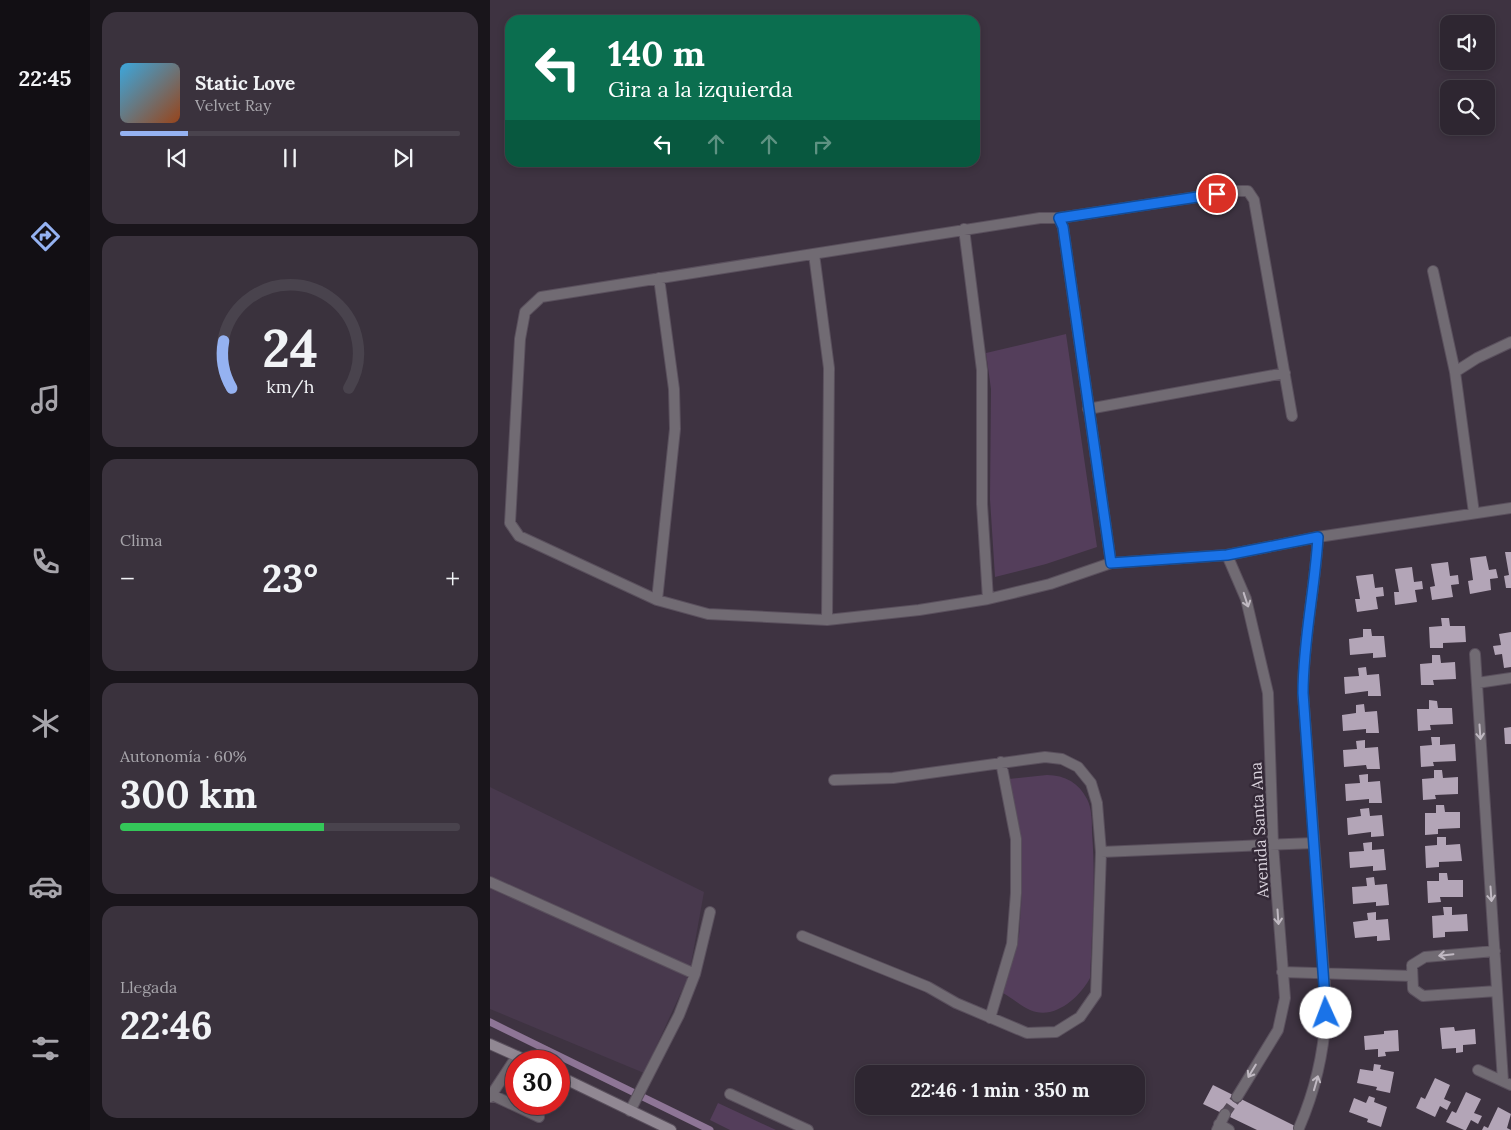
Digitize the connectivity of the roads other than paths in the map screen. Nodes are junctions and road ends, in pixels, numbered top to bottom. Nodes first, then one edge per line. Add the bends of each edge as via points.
1 (1059, 218) junction
2 (964, 230) junction
3 (814, 254) junction
4 (1433, 271) dead end
5 (659, 278) junction
6 (1511, 342) edge
7 (1455, 372) junction
8 (1285, 373) junction
9 (1088, 409) junction
10 (1292, 416) dead end
11 (1511, 508) edge
12 (1474, 513) junction
13 (1318, 537) junction
14 (1227, 555) junction
15 (1111, 563) junction
16 (988, 599) junction
17 (657, 600) junction
18 (827, 620) junction
19 (1475, 654) dead end
20 (1511, 678) edge
21 (1477, 683) junction
22 (1001, 762) junction
23 (834, 780) dead end
24 (1314, 843) junction
25 (1273, 845) junction
26 (1101, 852) junction
27 (490, 882) edge
28 (710, 912) dead end
29 (802, 936) dead end
30 (1495, 951) junction
31 (1282, 972) junction
32 (1324, 973) junction
33 (695, 974) junction
34 (1412, 976) junction
35 (1498, 991) junction
36 (990, 1018) junction
37 (490, 1044) edge
38 (505, 1051) edge
39 (1478, 1070) dead end
40 (505, 1073) edge
41 (570, 1081) edge
42 (1507, 1083) edge
43 (730, 1094) dead end
44 (490, 1095) edge
45 (1237, 1098) tunnel mouth
46 (630, 1111) junction
47 (1225, 1114) tunnel mouth
48 (538, 1117) dead end
49 (1218, 1127) edge
50 (1299, 1128) dead end
51 (671, 1130) edge
52 (808, 1130) edge
53 (1229, 1130) edge

1 - 2 street
1 - 8 street via 1248,191 1254,200
1 - 9 street via 1063,227
2 - 3 street
2 - 16 street via 982,370 982,504
3 - 5 street
3 - 18 street via 828,368
4 - 7 street
5 - 17 street via 674,389 675,429
5 - 17 street via 541,298 525,312 520,340 510,523 519,536
6 - 7 street
7 - 12 street
8 - 9 street
8 - 10 street
9 - 15 street
11 - 12 street
12 - 13 street
13 - 14 street
13 - 24 street via 1313,598 1303,657
14 - 15 street
14 -> 25 street, Avenida Santa Ana via 1246,599 1268,692
15 - 16 street via 1050,584
16 - 18 street
17 - 18 street via 708,614
19 - 21 street
20 - 21 street
21 -> 30 street
22 - 23 street via 893,778
22 - 26 street via 1054,757 1078,767 1095,792
22 - 36 street via 1016,839 1016,893 1012,944
24 - 25 street
24 - 32 street
25 - 26 street
25 -> 31 street, Avenida Santa Ana
26 - 36 street via 1096,994 1089,1007 1080,1017 1056,1032 1027,1033
27 - 33 street
28 - 33 street
29 - 36 street via 928,987
30 -> 34 street via 1425,957 1412,965
30 - 35 street
31 - 32 street
31 -> 45 street, Avenida Santa Ana via 1285,998 1278,1030
32 - 34 street
50 -> 32 street via 1318,1080 1323,1053 1326,1018
33 - 46 street via 679,1015
34 - 35 street via 1413,989 1423,996
35 - 42 street
37 - 38 main road
39 - 42 street
40 - 44 street
41 - 46 main road
43 - 52 street
44 - 48 street
46 - 51 main road
47 - 49 street
49 - 53 street

